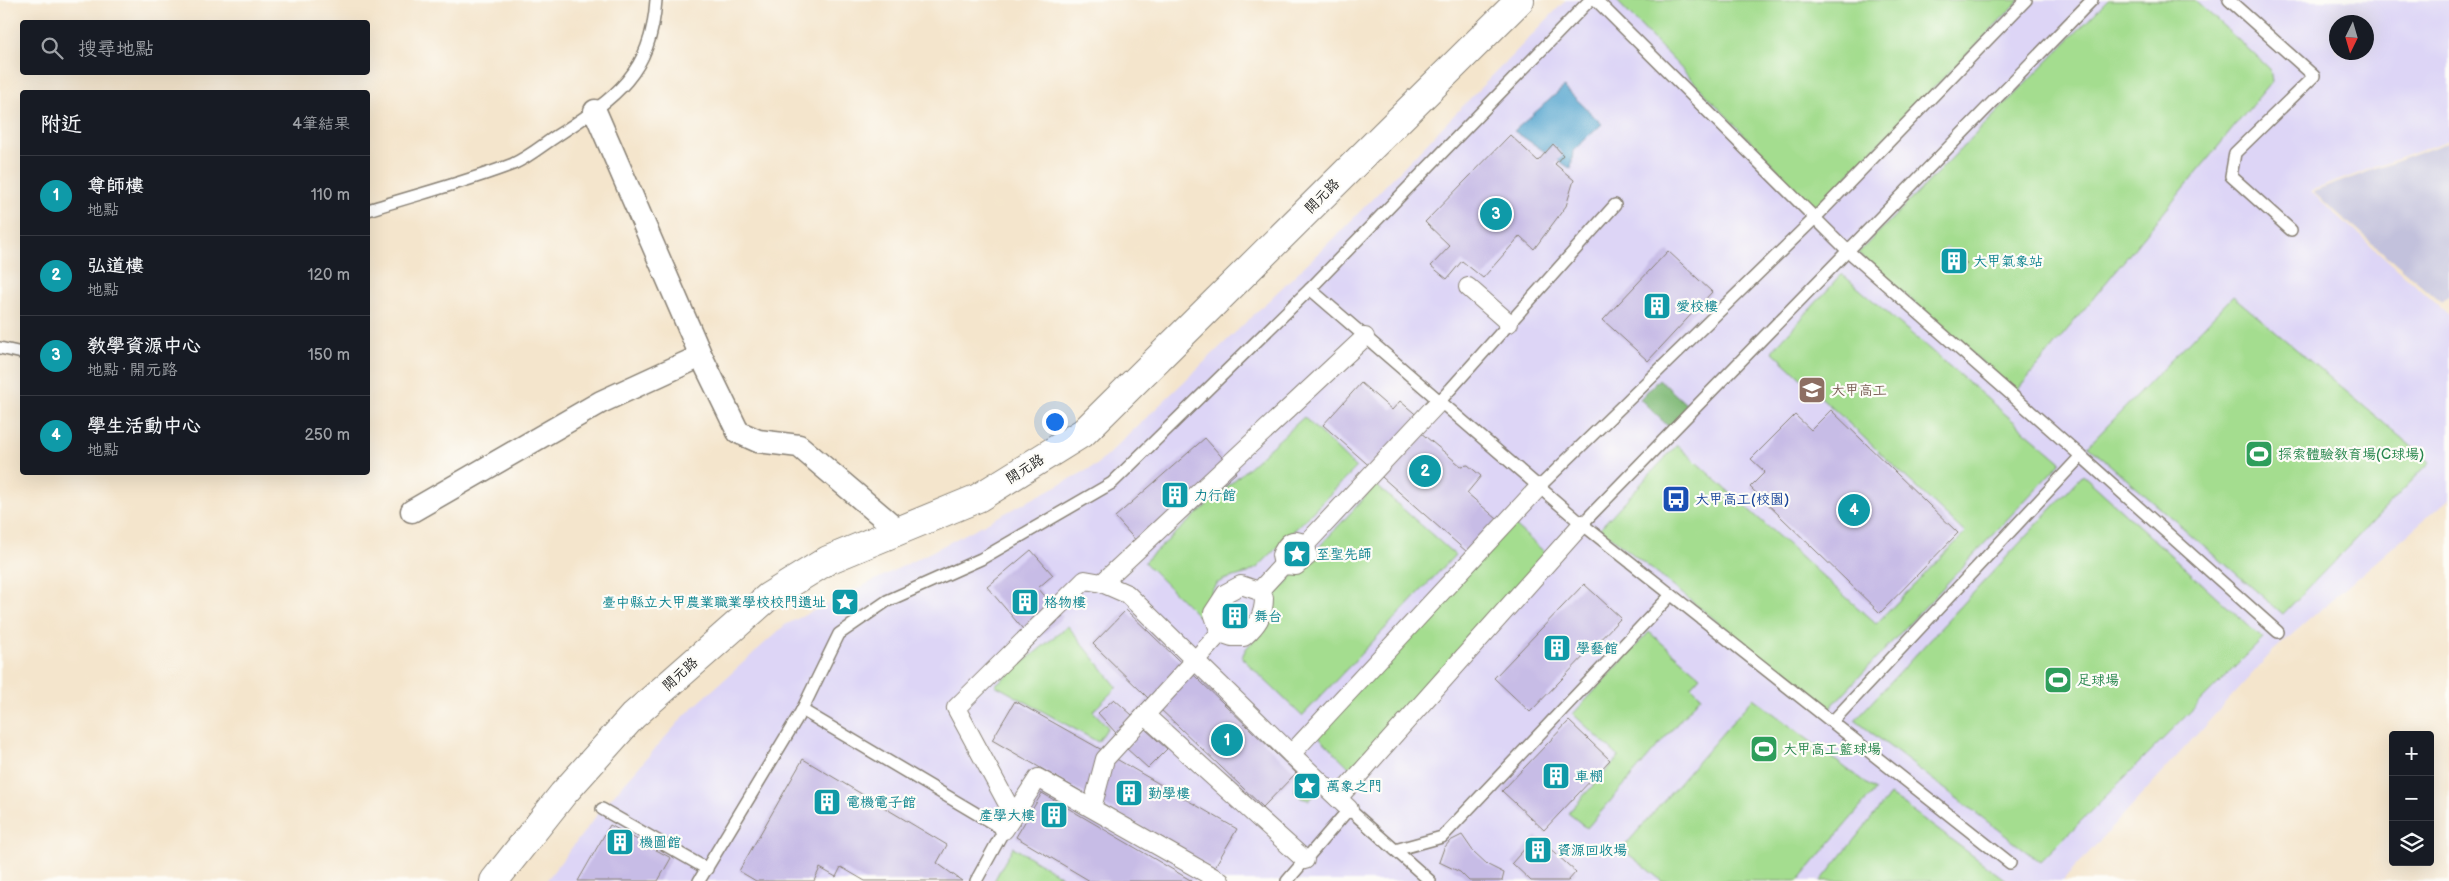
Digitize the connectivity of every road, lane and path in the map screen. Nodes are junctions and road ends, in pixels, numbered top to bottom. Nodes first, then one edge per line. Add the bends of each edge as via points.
1 (656, 0) edge
2 (1520, 0) edge
3 (1590, 0) edge
4 (1596, 0) edge
5 (2026, 0) edge
6 (2092, 0) edge
7 (2229, 0) edge
8 (595, 111) junction
9 (1615, 205) dead end
10 (370, 209) edge
11 (1815, 218) junction
12 (2291, 230) dead end
13 (1848, 251) junction
14 (1468, 287) dead end
15 (1310, 289) junction
16 (1509, 323) junction
17 (1365, 337) junction
18 (0, 348) edge
19 (20, 353) edge
20 (701, 356) junction
21 (1439, 402) junction
22 (2081, 456) junction
23 (1539, 487) junction
24 (412, 511) dead end
25 (1582, 524) junction
26 (899, 531) junction
27 (1102, 583) junction
28 (1259, 591) junction
29 (1671, 595) junction
30 (1220, 632) junction
31 (2278, 632) dead end
32 (1196, 660) junction
33 (802, 710) junction
34 (1145, 715) junction
35 (1832, 722) junction
36 (1291, 754) junction
37 (1344, 804) junction
38 (1092, 808) junction
39 (602, 809) dead end
40 (1004, 830) junction
41 (1395, 850) junction
42 (1305, 860) junction
43 (2010, 863) dead end
44 (707, 869) junction
45 (494, 881) edge
46 (699, 881) edge
47 (976, 881) edge
48 (1220, 881) edge
49 (1287, 881) edge
50 (1430, 881) edge

1 - 8 lane via 644,58 627,82
2 - 26 street, 開元路 via 1084,432 978,498
3 - 15 lane
4 - 11 lane
5 - 11 lane
6 - 13 lane
7 - 12 lane via 2314,76 2235,153 2230,176
8 - 10 lane via 515,163
8 - 20 street
9 - 16 lane
11 - 13 lane
11 - 23 lane
13 - 22 lane
13 - 25 lane
14 - 16 street
15 - 17 lane
15 - 33 lane via 1112,483 981,559 887,601 839,634
16 - 21 lane
17 - 21 lane
17 - 27 street
18 - 19 lane
20 - 24 street via 601,402
20 - 26 street via 738,432 758,441 799,446
21 - 23 lane
21 - 28 street via 1306,544 1308,556 1296,566 1284,565
22 - 31 lane
22 - 35 lane
23 - 25 lane
23 - 36 street
25 - 29 lane
25 - 37 street
26 - 45 street, 開元路 via 828,560 768,596 633,716 563,794
27 - 32 street via 1126,594
27 - 40 street via 1085,580 956,708 1012,812
28 - 30 street via 1264,598 1262,617 1250,631 1244,637
28 - 30 street via 1241,585 1226,593 1213,613
29 - 35 lane
29 - 41 lane via 1442,838
30 - 32 street
32 - 34 street
32 - 36 street
33 - 40 lane
33 - 44 lane
34 - 38 street via 1105,759
34 - 42 street
35 - 43 lane
36 - 37 street
37 - 41 lane
37 - 42 lane
38 - 40 street via 1038,778
38 - 48 street
39 - 44 lane
40 - 47 lane
41 - 50 lane
42 - 49 lane
44 - 46 lane

